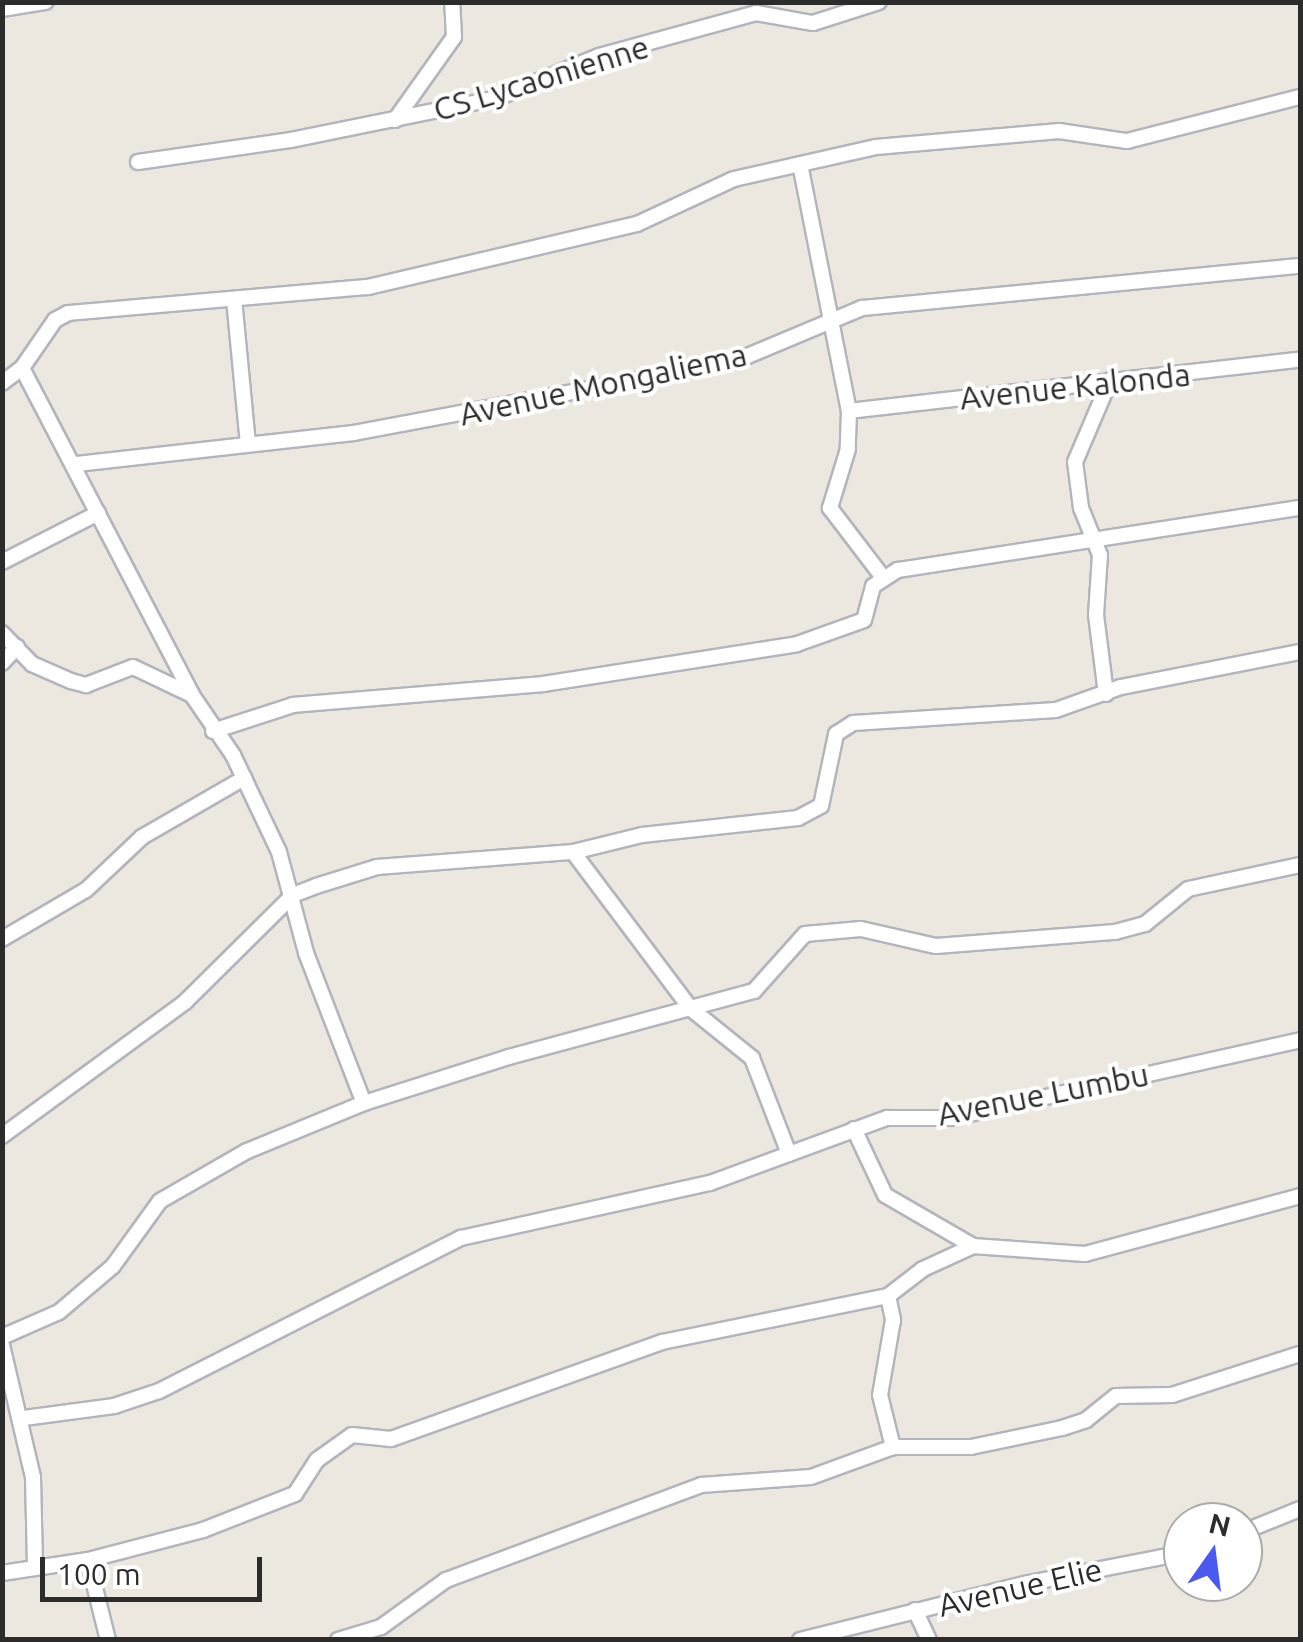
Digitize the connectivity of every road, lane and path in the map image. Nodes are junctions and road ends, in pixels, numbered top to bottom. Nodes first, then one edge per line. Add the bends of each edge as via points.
1 (44, 2) edge
2 (452, 2) edge
3 (880, 2) edge
4 (2, 10) edge
5 (1300, 97) edge
6 (394, 121) junction
7 (138, 162) dead end
8 (800, 164) junction
9 (1300, 266) edge
10 (234, 299) junction
11 (832, 322) junction
12 (1300, 360) edge
13 (22, 368) junction
14 (1110, 380) junction
15 (2, 383) edge
16 (849, 412) junction
17 (248, 444) junction
18 (77, 464) junction
19 (1300, 508) edge
20 (98, 513) junction
21 (1096, 536) junction
22 (2, 562) edge
23 (882, 576) junction
24 (2, 633) edge
25 (17, 648) junction
26 (1300, 652) edge
27 (2, 663) edge
28 (1106, 694) junction
29 (192, 695) junction
30 (213, 731) junction
31 (244, 778) junction
32 (573, 852) junction
33 (1300, 865) edge
34 (293, 895) junction
35 (2, 939) edge
36 (690, 1008) junction
37 (1300, 1040) edge
38 (364, 1103) junction
39 (854, 1129) junction
40 (2, 1136) edge
41 (788, 1154) junction
42 (1300, 1196) edge
43 (973, 1246) junction
44 (888, 1296) junction
45 (2, 1337) edge
46 (2, 1346) edge
47 (1300, 1354) edge
48 (24, 1418) junction
49 (894, 1447) junction
50 (1300, 1509) edge
51 (1263, 1524) edge
52 (1163, 1557) edge
53 (88, 1560) junction
54 (34, 1567) junction
55 (2, 1573) edge
56 (915, 1610) junction
57 (108, 1640) edge
58 (338, 1640) edge
59 (800, 1640) edge
60 (929, 1640) edge

1 - 4 street
2 - 6 street via 454,37
3 - 6 street, CS Lycaonienne via 813,23 756,14 599,56 496,98
5 - 8 street via 1127,142 1077,132 1012,133 876,146
6 - 7 street, CS Lycaonienne
8 - 10 street via 734,179 637,224 417,277 331,293
8 - 11 street
9 - 11 street, Avenue Mongaliema via 862,308
10 - 13 street via 68,314 54,320
10 - 17 street
11 - 16 street
11 - 17 street, Avenue Mongaliema via 733,362 421,422
12 - 14 street, Avenue Kalonda
13 - 15 street
13 - 18 street
14 - 16 street, Avenue Kalonda
14 - 21 street via 1075,462 1081,508
16 - 23 street via 848,448 830,508
17 - 18 street, Avenue Mongaliema
18 - 20 street
19 - 21 street
20 - 22 street
20 - 29 street
21 - 23 street
21 - 28 street
23 - 30 street via 864,620 797,644 543,684 293,705
24 - 25 street
25 - 27 street
25 - 29 street via 32,664 71,681 86,684 134,667
26 - 28 street
28 - 32 street via 1056,710 853,723 836,734 820,806 798,818 642,835
29 - 30 street
30 - 31 street
31 - 34 street
31 - 35 street via 142,838 86,890
32 - 34 street via 377,867
32 - 36 street
33 - 36 street via 1188,888 1145,924 1115,932 936,946 861,929 805,934 766,984
34 - 38 street via 306,953
34 - 40 street via 185,1002
36 - 38 street
36 - 41 street via 752,1058
37 - 39 street, Avenue Lumbu via 952,1118 887,1118
38 - 45 street via 247,1151 160,1201 113,1266 59,1312
39 - 41 street, Avenue Lumbu
39 - 43 street via 885,1194
41 - 48 street, Avenue Lumbu via 692,1187 461,1238 159,1391 114,1406
42 - 43 street via 1084,1254
43 - 44 street via 922,1269
44 - 49 street via 893,1320 880,1396
44 - 53 street via 662,1342 392,1439 352,1435 317,1460 295,1494 203,1530
46 - 48 street
47 - 49 street via 1172,1395 1116,1396 1086,1420 1062,1428 971,1447
48 - 54 street via 36,1497
49 - 58 street via 811,1477 701,1485 446,1580 382,1628
50 - 51 street
52 - 56 street, Avenue Elie
53 - 54 street
53 - 57 street
54 - 55 street
56 - 59 street, Avenue Elie
56 - 60 street

